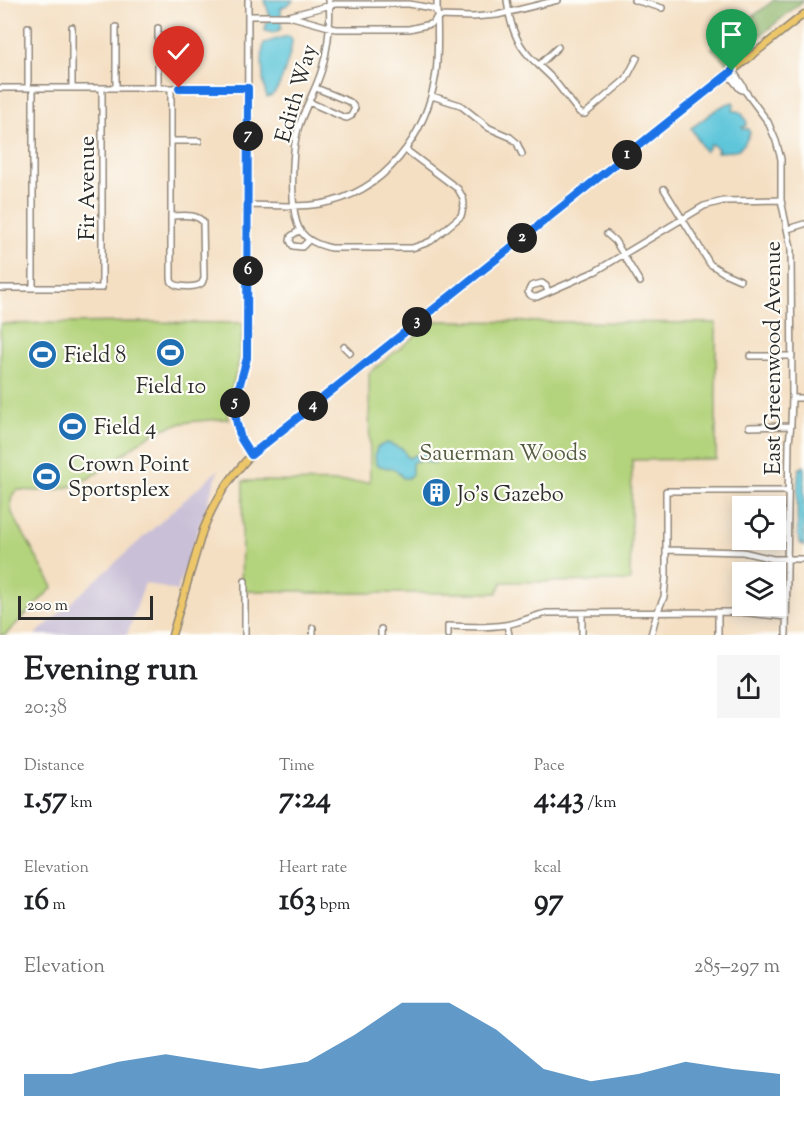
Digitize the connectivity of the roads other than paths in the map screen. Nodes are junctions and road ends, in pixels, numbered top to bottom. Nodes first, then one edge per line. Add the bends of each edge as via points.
1 (248, 0) edge
2 (437, 0) edge
3 (507, 0) edge
4 (558, 0) edge
5 (634, 0) edge
6 (329, 3) edge
7 (662, 8) dead end
8 (508, 12) junction
9 (804, 14) edge
10 (248, 16) junction
11 (286, 16) junction
12 (437, 16) junction
13 (28, 27) dead end
14 (72, 27) dead end
15 (116, 27) dead end
16 (330, 27) junction
17 (158, 28) dead end
18 (558, 47) dead end
19 (637, 58) dead end
20 (539, 65) junction
21 (730, 73) junction
22 (0, 88) edge
23 (31, 88) junction
24 (72, 88) junction
25 (102, 88) junction
26 (116, 88) junction
27 (158, 88) junction
28 (171, 88) junction
29 (248, 88) junction
30 (316, 88) junction
31 (432, 96) junction
32 (309, 102) junction
33 (171, 141) junction
34 (199, 141) dead end
35 (406, 150) junction
36 (522, 153) dead end
37 (664, 189) dead end
38 (782, 200) junction
39 (247, 204) junction
40 (293, 205) junction
41 (171, 216) junction
42 (681, 219) junction
43 (804, 224) edge
44 (788, 229) junction
45 (300, 230) junction
46 (607, 234) dead end
47 (309, 240) junction
48 (624, 255) junction
49 (740, 280) dead end
50 (640, 282) dead end
51 (0, 288) edge
52 (33, 288) junction
53 (548, 292) dead end
54 (344, 347) dead end
55 (350, 353) dead end
56 (750, 356) dead end
57 (792, 356) junction
58 (792, 398) junction
59 (804, 399) edge
60 (791, 426) junction
61 (749, 427) dead end
62 (251, 455) junction
63 (788, 491) junction
64 (666, 550) junction
65 (787, 560) junction
66 (804, 560) edge
67 (245, 581) dead end
68 (582, 613) junction
69 (657, 613) junction
70 (718, 613) junction
71 (786, 617) junction
72 (507, 625) junction
73 (172, 635) edge
74 (245, 635) edge
75 (448, 635) edge
76 (509, 635) edge
77 (582, 635) edge
78 (651, 635) edge
79 (718, 635) edge
80 (786, 635) edge

1 - 10 street
2 - 12 street
3 - 8 street
4 - 8 street
5 - 7 street
6 - 11 street
6 - 12 street via 409,4 431,8
6 - 16 street, Edith Way
8 - 12 street via 473,17
8 - 20 street via 521,45
9 - 21 main road
10 - 11 street
10 - 29 street
11 - 16 street
12 - 16 street via 431,24 409,29
12 - 31 street
13 - 23 street
14 - 24 street
15 - 26 street
16 - 30 street, Edith Way
17 - 27 street
18 - 20 street
19 - 20 street via 626,79 585,114 579,112
21 - 38 street, East Greenwood Avenue via 764,115 776,141 782,167
21 - 62 main road
22 - 23 street
23 - 24 street
23 - 52 street
24 - 25 street
25 - 26 street
25 - 52 street, Fir Avenue via 102,288
26 - 27 street
27 - 28 street
28 - 29 street
28 - 33 street
29 - 39 street
30 - 32 street, Edith Way
30 - 32 street via 350,102 354,112 343,117
31 - 35 street
31 - 36 street via 460,105 489,128 510,137
32 - 40 street, Edith Way via 295,139
33 - 34 street
33 - 41 street
35 - 40 street via 383,175 359,191 321,204
35 - 47 street, Edith Way via 461,193 464,211 458,220 431,241 412,248 331,248
37 - 42 street
38 - 42 street via 723,201
38 - 44 street, East Greenwood Avenue
39 - 40 street
39 - 62 street via 247,358 235,413 241,439
40 - 45 street, Edith Way
41 - 41 street via 172,282 178,286 198,285 204,278 203,222 195,216
42 - 48 street
42 - 49 street via 710,264
43 - 44 street
44 - 57 street, East Greenwood Avenue
45 - 47 street, Edith Way
45 - 47 street, Edith Way via 291,236 293,246 302,246
46 - 48 street
48 - 50 street
48 - 53 street
51 - 52 street
54 - 55 street
56 - 57 street
57 - 58 street, East Greenwood Avenue
58 - 59 street
58 - 60 street, East Greenwood Avenue
60 - 61 street
60 - 63 street, East Greenwood Avenue
62 - 73 main road via 225,485 209,515
63 - 64 street via 666,491
63 - 65 street, East Greenwood Avenue
64 - 65 street via 743,552
64 - 69 street via 664,597
65 - 66 street
65 - 71 street, East Greenwood Avenue
67 - 74 street
68 - 69 street
68 - 72 street via 547,613
68 - 77 street
69 - 70 street
69 - 78 street
70 - 71 street
70 - 79 street
71 - 80 street, East Greenwood Avenue
72 - 75 street via 448,626
72 - 76 street

